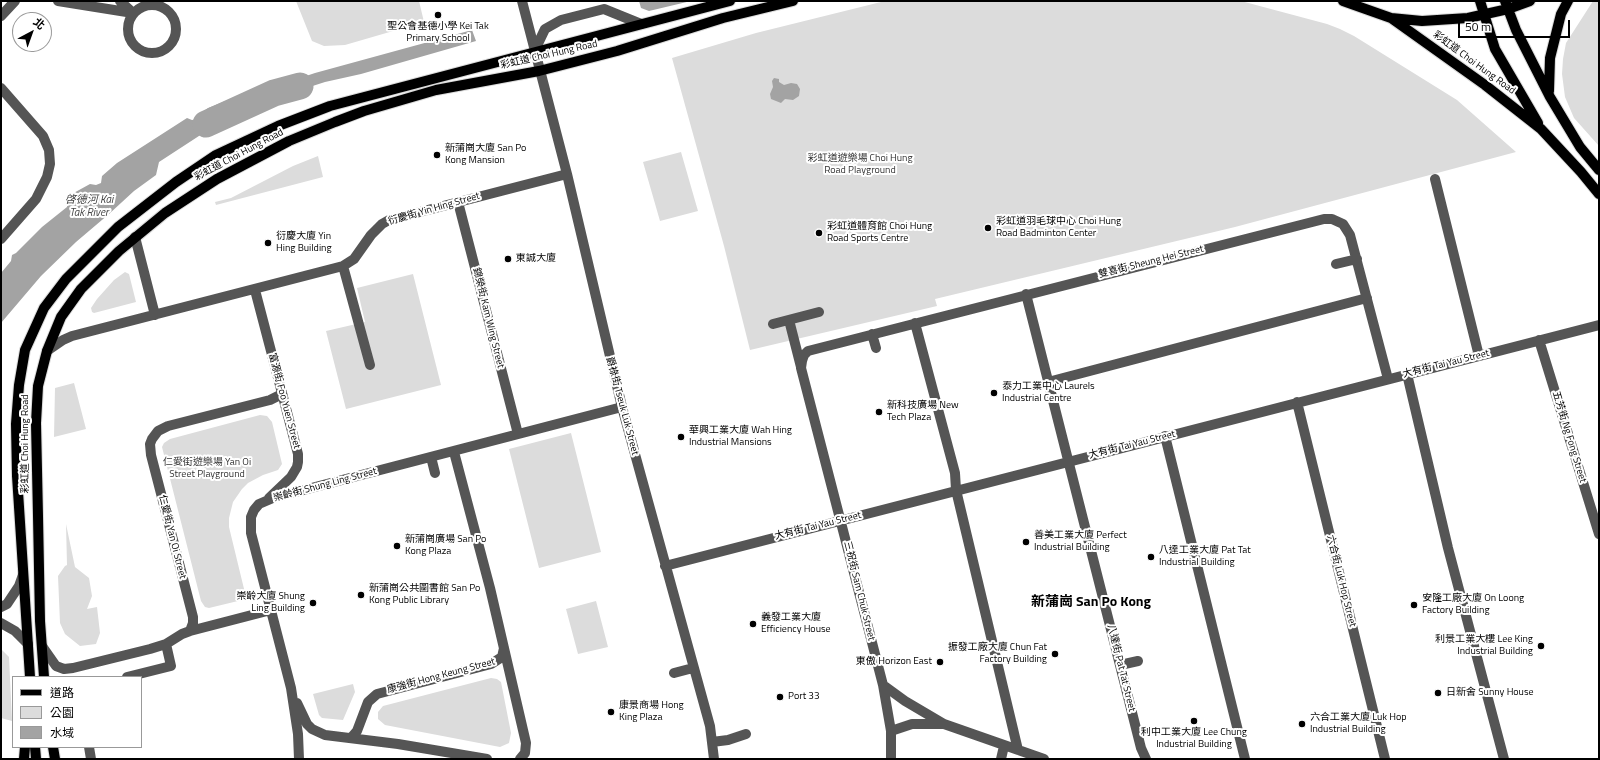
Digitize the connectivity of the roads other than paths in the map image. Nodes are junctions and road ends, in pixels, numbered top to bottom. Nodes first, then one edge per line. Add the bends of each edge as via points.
1 (15, 1) edge
2 (58, 1) edge
3 (120, 1) edge
4 (132, 1) edge
5 (522, 1) edge
6 (730, 1) edge
7 (793, 1) edge
8 (1342, 1) edge
9 (1480, 1) edge
10 (1530, 1) edge
11 (1568, 1) edge
12 (1506, 5) edge
13 (133, 13) junction
14 (1484, 15) junction
15 (1, 16) edge
16 (1391, 18) junction
17 (641, 24) junction
18 (534, 52) junction
19 (539, 71) junction
20 (1, 88) edge
21 (1550, 97) junction
22 (1541, 129) junction
23 (1599, 170) edge
24 (567, 174) junction
25 (1436, 179) dead end
26 (1599, 194) edge
27 (458, 202) junction
28 (135, 237) junction
29 (1, 239) edge
30 (1357, 259) junction
31 (1336, 264) dead end
32 (343, 266) junction
33 (255, 290) junction
34 (1026, 294) junction
35 (1367, 298) junction
36 (819, 312) dead end
37 (155, 315) junction
38 (789, 320) junction
39 (915, 323) junction
40 (773, 324) dead end
41 (1599, 325) edge
42 (872, 334) junction
43 (1539, 340) junction
44 (876, 348) dead end
45 (47, 351) junction
46 (804, 355) joint
47 (1479, 356) junction
48 (370, 365) dead end
49 (801, 368) junction
50 (1408, 374) junction
51 (1388, 379) junction
52 (1048, 382) junction
53 (282, 394) junction
54 (1297, 402) junction
55 (622, 408) junction
56 (518, 434) junction
57 (1166, 436) junction
58 (454, 452) junction
59 (431, 457) junction
60 (1069, 461) junction
61 (435, 473) dead end
62 (956, 490) junction
63 (266, 501) junction
64 (841, 521) junction
65 (1599, 534) edge
66 (665, 566) junction
67 (24, 574) junction
68 (1, 606) edge
69 (271, 610) junction
70 (1, 623) edge
71 (190, 631) junction
72 (28, 644) junction
73 (166, 644) junction
74 (42, 646) junction
75 (504, 648) junction
76 (1138, 661) dead end
77 (1120, 665) junction
78 (693, 668) junction
79 (674, 673) dead end
80 (30, 676) edge
81 (44, 676) edge
82 (131, 676) edge
83 (883, 685) junction
84 (291, 688) junction
85 (944, 724) junction
86 (892, 731) junction
87 (746, 734) dead end
88 (351, 738) junction
89 (712, 742) junction
90 (1004, 746) junction
91 (25, 748) edge
92 (35, 748) edge
93 (53, 748) edge
94 (89, 748) edge
95 (1018, 750) junction
96 (24, 759) edge
97 (36, 759) edge
98 (55, 759) edge
99 (91, 759) edge
100 (299, 759) edge
101 (487, 759) edge
102 (520, 759) edge
103 (714, 759) edge
104 (891, 759) edge
105 (1001, 759) edge
106 (1044, 759) edge
107 (1146, 759) edge
108 (1245, 759) edge
109 (1385, 759) edge
110 (1504, 759) edge

1 - 15 street
2 - 13 street
3 - 13 street
4 - 13 street
5 - 18 street, 爵祿街 Tseuk Luk Street
6 - 17 main road, 彩虹道 Choi Hung Road
7 - 19 main road, 彩虹道 Choi Hung Road via 723,18 617,51
8 - 16 main road, 彩虹道 Choi Hung Road
9 - 14 main road, 彩虹道 Choi Hung Road
10 - 12 main road, 彩虹道 Choi Hung Road
11 - 21 main road via 1561,14 1550,58
12 - 14 main road, 彩虹道 Choi Hung Road
12 - 21 main road
13 - 13 street via 147,5 162,7 169,12 176,25 174,41 162,52 154,54 138,50 128,36 127,28
14 - 16 main road, 彩虹道 Choi Hung Road via 1422,21
14 - 22 main road, 彩虹道 Choi Hung Road via 1495,49
16 - 22 main road, 彩虹道 Choi Hung Road via 1485,85
17 - 18 main road, 彩虹道 Choi Hung Road
17 - 18 street via 604,9 561,20 545,29
18 - 19 street, 爵祿街 Tseuk Luk Street
18 - 67 main road, 彩虹道 Choi Hung Road via 330,106 278,126 216,155 118,227 66,279 44,308 25,350 19,385 16,424 17,476
19 - 24 street, 爵祿街 Tseuk Luk Street
19 - 28 main road, 彩虹道 Choi Hung Road via 436,90 364,111 311,132 217,179 177,204
20 - 29 street via 43,136 49,150 50,164 47,177 36,199
21 - 23 main road via 1580,147
22 - 26 main road, 彩虹道 Choi Hung Road
24 - 27 street, 衍慶街 Yin Hing Street
24 - 55 street, 爵祿街 Tseuk Luk Street
25 - 47 street
27 - 32 street, 衍慶街 Yin Hing Street via 398,217 382,224 354,259
27 - 56 street, 錦榮街 Kam Wing Street
28 - 37 street
28 - 45 main road, 彩虹道 Choi Hung Road via 81,289 61,317
30 - 31 street
30 - 34 street, 雙喜街 Sheung Hei Street via 1347,228 1332,219 1324,218
30 - 35 street, 雙喜街 Sheung Hei Street
32 - 33 street, 衍慶街 Yin Hing Street
32 - 48 street
33 - 37 street, 衍慶街 Yin Hing Street
33 - 53 street, 富源街 Foo Yuen Street
34 - 39 street, 雙喜街 Sheung Hei Street
34 - 52 street, 八達街 Pat Tat Street
35 - 51 street, 雙喜街 Sheung Hei Street
35 - 52 street
36 - 38 street
37 - 45 street, 衍慶街 Yin Hing Street via 72,336
38 - 40 street
38 - 49 street
39 - 42 street, 雙喜街 Sheung Hei Street
39 - 62 street via 955,473
41 - 43 street, 大有街 Tai Yau Street
42 - 44 street
42 - 46 street, 雙喜街 Sheung Hei Street via 813,349
43 - 47 street, 大有街 Tai Yau Street
43 - 65 street, 五芳街 Ng Fong Street
45 - 74 main road, 彩虹道 Choi Hung Road via 36,404
46 - 49 street, 三祝街 Sam Chuk Street
47 - 50 street, 大有街 Tai Yau Street
49 - 64 street, 三祝街 Sam Chuk Street
50 - 51 street, 大有街 Tai Yau Street
50 - 110 street via 1448,548
51 - 54 street, 大有街 Tai Yau Street
52 - 60 street, 八達街 Pat Tat Street
53 - 63 street, 富源街 Foo Yuen Street via 298,462 291,478
53 - 71 street, 仁愛街 Yan Oi Street via 270,400 168,426 158,430 150,444 193,617
54 - 57 street, 大有街 Tai Yau Street
54 - 109 street, 六合街 Luk Hop Street
55 - 56 street, 崇齡街 Shung Ling Street
55 - 66 street, 爵祿街 Tseuk Luk Street
56 - 58 street, 崇齡街 Shung Ling Street
57 - 60 street, 大有街 Tai Yau Street
57 - 108 street
58 - 59 street, 崇齡街 Shung Ling Street
58 - 75 street
59 - 61 street
59 - 63 street, 崇齡街 Shung Ling Street
60 - 62 street, 大有街 Tai Yau Street
60 - 77 street, 八達街 Pat Tat Street
62 - 64 street, 大有街 Tai Yau Street
62 - 95 street
63 - 69 street, 崇齡街 Shung Ling Street via 254,510 250,525
64 - 66 street, 大有街 Tai Yau Street
64 - 83 street, 三祝街 Sam Chuk Street
66 - 78 street, 爵祿街 Tseuk Luk Street
67 - 68 street via 7,604
67 - 72 main road, 彩虹道 Choi Hung Road
69 - 71 street
69 - 84 street, 崇齡街 Shung Ling Street
70 - 72 street via 15,631
71 - 73 street
72 - 80 main road, 彩虹道 Choi Hung Road
73 - 74 street via 64,669 56,666
73 - 82 street via 171,666
74 - 81 main road, 彩虹道 Choi Hung Road
75 - 88 street, 康強街 Hong Keung Street via 502,657 491,664 377,694 368,702 357,730
75 - 102 street, 康強街 Hong Keung Street via 526,743 525,753
76 - 77 street
77 - 107 street, 八達街 Pat Tat Street
78 - 79 street
78 - 89 street, 爵祿街 Tseuk Luk Street via 710,726
83 - 85 street
83 - 86 street, 三祝街 Sam Chuk Street
84 - 88 street via 300,710 312,729 325,735
84 - 100 street, 崇齡街 Shung Ling Street
85 - 86 street via 912,724
85 - 90 street
86 - 104 street, 三祝街 Sam Chuk Street
87 - 89 street
88 - 101 street
89 - 103 street, 爵祿街 Tseuk Luk Street
90 - 95 street
90 - 105 street
91 - 96 main road
92 - 97 main road
93 - 98 main road
94 - 99 street
95 - 106 street

